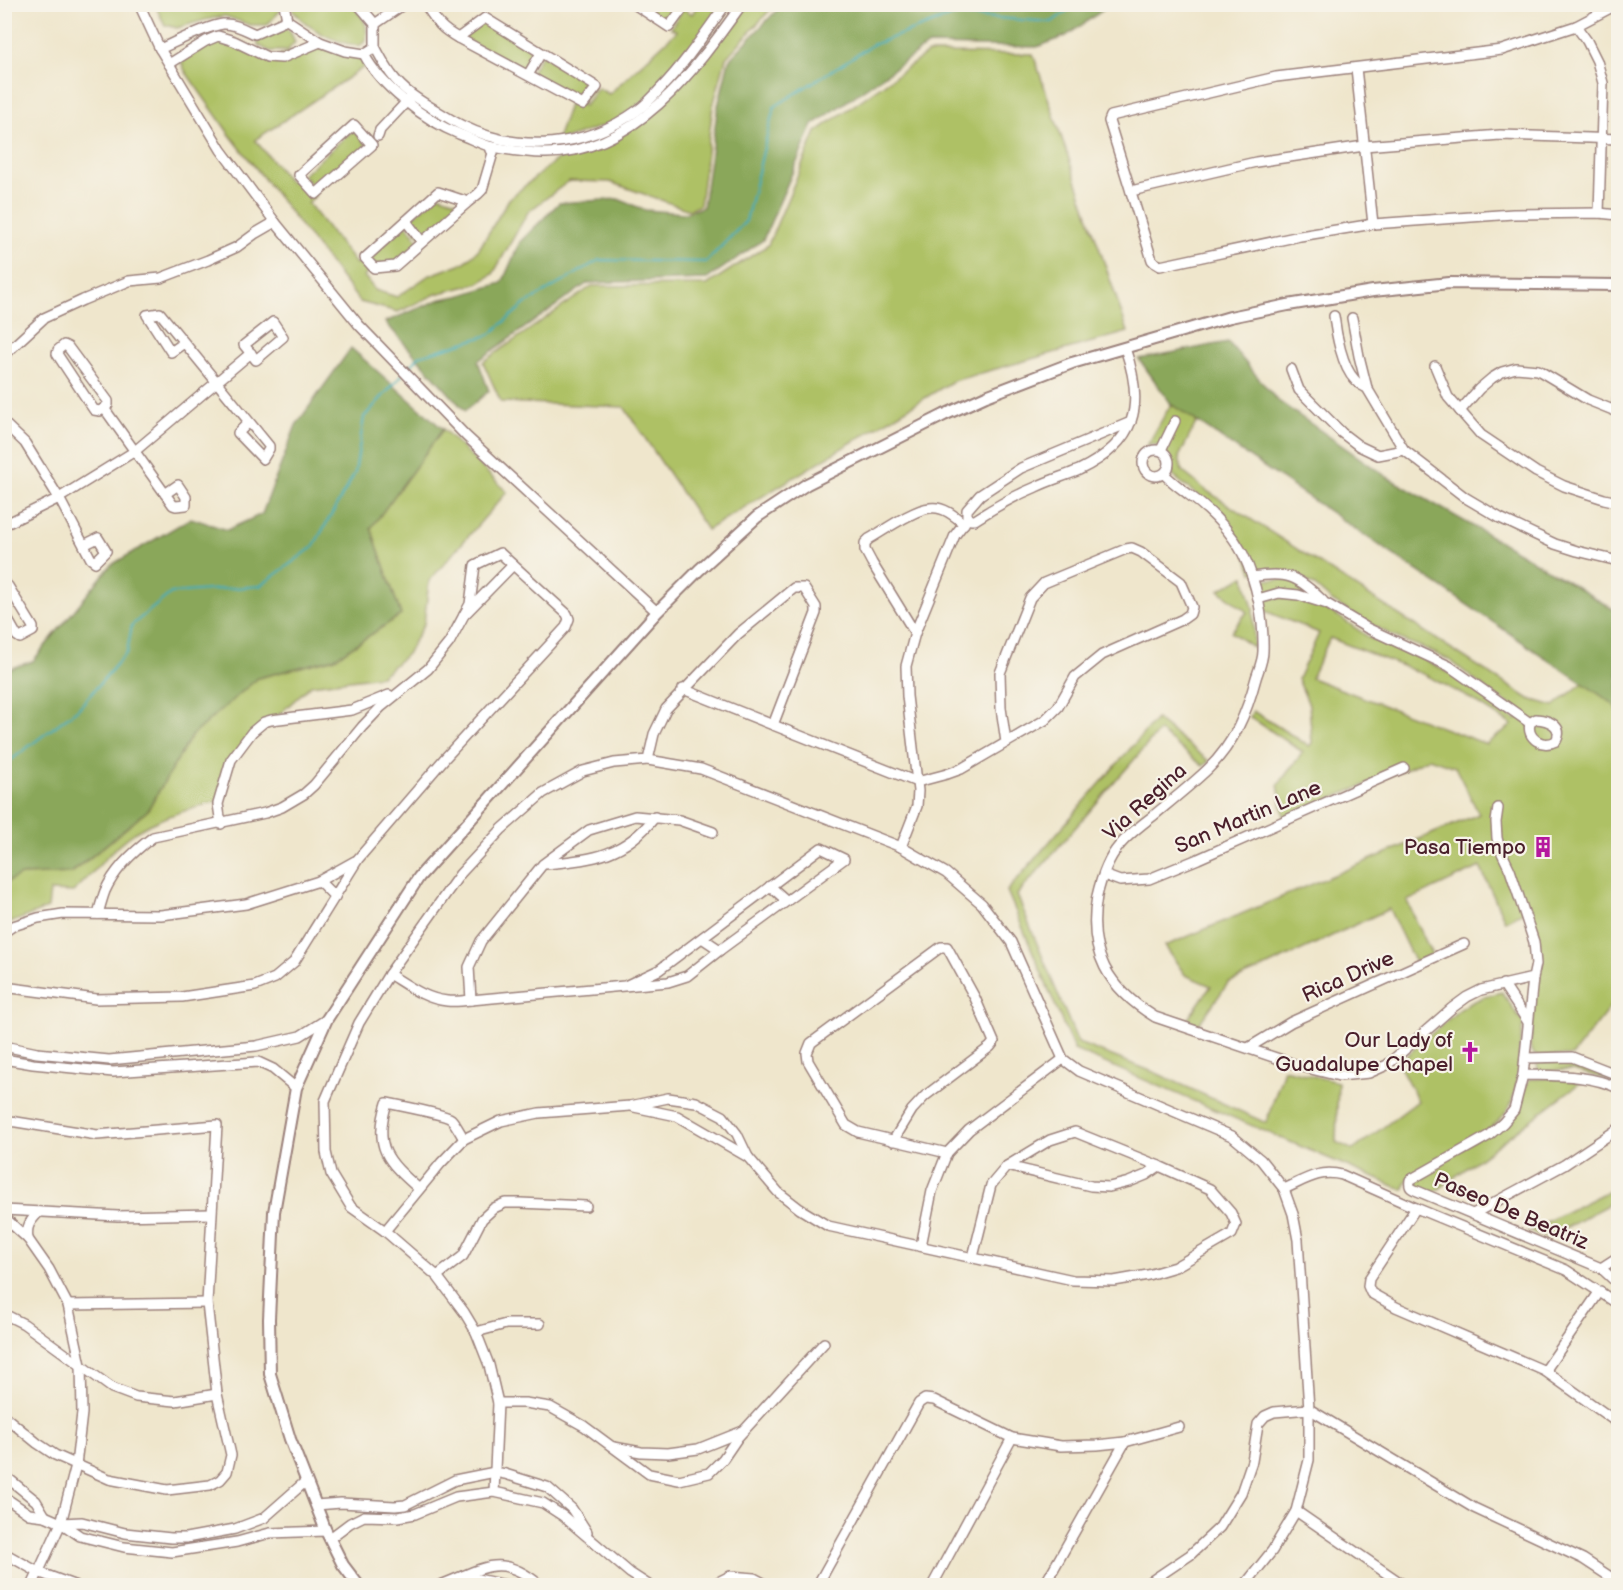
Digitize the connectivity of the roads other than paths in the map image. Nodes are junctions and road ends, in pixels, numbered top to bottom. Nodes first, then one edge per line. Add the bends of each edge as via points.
1 (139, 4) edge
2 (284, 4) edge
3 (358, 4) edge
4 (404, 4) edge
5 (425, 4) edge
6 (432, 4) edge
7 (634, 4) edge
8 (678, 4) edge
9 (726, 4) edge
10 (742, 4) edge
11 (1618, 4) edge
12 (287, 20) junction
13 (375, 24) junction
14 (1576, 27) junction
15 (255, 34) junction
16 (455, 36) junction
17 (320, 42) junction
18 (375, 47) junction
19 (249, 48) junction
20 (160, 49) junction
21 (541, 53) junction
22 (364, 54) junction
23 (169, 63) junction
24 (1356, 68) junction
25 (682, 72) junction
26 (528, 75) junction
27 (407, 101) junction
28 (1602, 137) junction
29 (373, 139) junction
30 (1618, 139) edge
31 (493, 145) junction
32 (1365, 146) junction
33 (1131, 191) junction
34 (468, 202) junction
35 (1599, 213) junction
36 (1618, 215) edge
37 (406, 221) junction
38 (274, 222) junction
39 (1373, 224) junction
40 (422, 242) junction
41 (1618, 285) edge
42 (1334, 316) dead end
43 (1352, 318) dead end
44 (184, 343) dead end
45 (1125, 348) junction
46 (250, 353) dead end
47 (4, 355) edge
48 (1435, 366) dead end
49 (1291, 369) dead end
50 (216, 382) junction
51 (1367, 388) junction
52 (1618, 396) edge
53 (104, 408) junction
54 (1460, 411) junction
55 (1618, 412) edge
56 (1175, 421) dead end
57 (249, 422) dead end
58 (1131, 422) junction
59 (4, 423) edge
60 (1161, 450) junction
61 (1404, 450) junction
62 (135, 451) junction
63 (1164, 474) junction
64 (165, 494) dead end
65 (59, 498) junction
66 (1618, 502) edge
67 (966, 521) junction
68 (4, 525) edge
69 (84, 546) dead end
70 (1618, 561) edge
71 (513, 565) junction
72 (1252, 577) junction
73 (4, 584) edge
74 (1258, 599) junction
75 (1327, 604) junction
76 (657, 612) junction
77 (4, 613) edge
78 (464, 615) junction
79 (915, 633) junction
80 (402, 689) junction
81 (683, 689) junction
82 (352, 710) junction
83 (1530, 723) dead end
84 (773, 725) junction
85 (362, 727) junction
86 (1006, 742) junction
87 (648, 760) junction
88 (1404, 768) dead end
89 (917, 782) junction
90 (1498, 808) dead end
91 (655, 818) junction
92 (221, 824) junction
93 (713, 832) dead end
94 (901, 847) junction
95 (358, 859) junction
96 (543, 864) junction
97 (1104, 875) junction
98 (319, 881) junction
99 (770, 886) junction
100 (334, 897) junction
101 (787, 901) junction
102 (98, 914) junction
103 (4, 932) edge
104 (702, 938) junction
105 (1464, 944) dead end
106 (720, 950) junction
107 (389, 974) junction
108 (1533, 978) junction
109 (1503, 984) junction
110 (625, 986) junction
111 (4, 987) edge
112 (471, 1000) junction
113 (327, 1019) junction
114 (1528, 1023) junction
115 (4, 1046) edge
116 (256, 1046) junction
117 (1248, 1048) junction
118 (143, 1057) junction
119 (1525, 1058) junction
120 (4, 1059) edge
121 (1063, 1059) junction
122 (258, 1062) junction
123 (143, 1070) junction
124 (1523, 1075) junction
125 (1618, 1075) edge
126 (296, 1088) junction
127 (1618, 1088) edge
128 (630, 1106) junction
129 (4, 1120) edge
130 (1618, 1129) edge
131 (464, 1139) junction
132 (893, 1141) junction
133 (947, 1154) junction
134 (748, 1157) junction
135 (1007, 1166) junction
136 (1159, 1166) junction
137 (419, 1189) junction
138 (1284, 1190) junction
139 (586, 1206) dead end
140 (1416, 1208) junction
141 (4, 1210) edge
142 (39, 1212) junction
143 (211, 1214) junction
144 (1473, 1214) junction
145 (4, 1217) edge
146 (385, 1231) junction
147 (28, 1239) junction
148 (921, 1246) junction
149 (973, 1257) junction
150 (1618, 1257) edge
151 (1600, 1268) junction
152 (437, 1276) junction
153 (1618, 1284) edge
154 (1600, 1291) junction
155 (207, 1303) junction
156 (1618, 1304) edge
157 (68, 1305) junction
158 (4, 1314) edge
159 (540, 1324) dead end
160 (476, 1332) junction
161 (824, 1343) dead end
162 (81, 1365) junction
163 (1545, 1371) junction
164 (217, 1394) junction
165 (498, 1403) junction
166 (1310, 1409) junction
167 (4, 1416) edge
168 (1618, 1423) edge
169 (1179, 1427) dead end
170 (744, 1431) junction
171 (1012, 1438) junction
172 (1125, 1442) junction
173 (609, 1445) junction
174 (76, 1466) junction
175 (495, 1472) junction
176 (4, 1475) edge
177 (306, 1480) junction
178 (494, 1492) junction
179 (4, 1497) edge
180 (316, 1505) junction
181 (1296, 1511) junction
182 (45, 1516) junction
183 (264, 1518) junction
184 (61, 1522) junction
185 (270, 1533) junction
186 (328, 1535) junction
187 (171, 1538) junction
188 (594, 1543) junction
189 (172, 1552) junction
190 (4, 1553) edge
191 (38, 1572) junction
192 (463, 1576) junction
193 (1618, 1582) edge
194 (32, 1586) edge
195 (76, 1586) edge
196 (359, 1586) edge
197 (438, 1586) edge
198 (511, 1586) edge
199 (541, 1586) edge
200 (650, 1586) edge
201 (710, 1586) edge
202 (769, 1586) edge
203 (817, 1586) edge
204 (932, 1586) edge
205 (1044, 1586) edge
206 (1144, 1586) edge
207 (1244, 1586) edge
208 (1405, 1586) edge

1 - 20 street
2 - 12 street
3 - 13 street
4 - 13 street
5 - 16 street via 442,28
6 - 16 street
7 - 8 street via 669,27 683,8
9 - 25 street
10 - 25 street via 723,32
11 - 14 street
12 - 15 street
12 - 17 street
13 - 18 street
14 - 24 street via 1502,50
14 - 28 street via 1597,61 1603,83
15 - 19 street
15 - 20 street via 224,24
16 - 21 street via 485,18
16 - 26 street
17 - 19 street via 282,58 267,57
17 - 22 street
18 - 22 street
18 - 27 street
19 - 23 street via 218,36
20 - 23 street
21 - 26 street
21 - 26 street via 597,87 584,105
22 - 27 street via 383,82
23 - 38 street via 221,150
24 - 32 street
24 - 33 street via 1276,77 1111,116 1109,122
25 - 31 street via 662,102 607,140 543,153
27 - 29 street
27 - 31 street via 444,128
28 - 30 street
28 - 32 street via 1500,135
28 - 35 street
29 - 29 street via 354,125 299,175 316,194 372,145
31 - 34 street via 478,194
32 - 33 street via 1256,162
32 - 39 street
33 - 39 street via 1152,260 1160,266
34 - 37 street via 438,192
34 - 40 street
35 - 36 street
35 - 39 street via 1513,214
37 - 40 street
37 - 40 street via 365,258 374,268 395,266
38 - 47 street via 237,247 208,260 161,278 129,281 44,318
38 - 76 street via 359,325 466,436
41 - 45 street via 1449,283 1373,291 1230,317
42 - 51 street via 1350,371 1355,381
43 - 51 street
44 - 50 street
45 - 58 street via 1135,391
45 - 76 street via 1072,363 986,396 807,484 757,517
46 - 50 street
48 - 54 street via 1448,397
49 - 61 street via 1299,390 1359,446 1378,455
50 - 57 street
50 - 62 street
51 - 61 street
52 - 55 street
53 - 53 street via 94,410 57,354 64,345 108,401
53 - 62 street
54 - 55 street via 1492,378 1516,368 1539,370 1588,400
54 - 66 street via 1481,435 1536,472 1564,486
56 - 60 street
58 - 67 street via 1107,454
58 - 67 street via 1021,468 980,495 967,510
59 - 65 street via 24,443
60 - 63 street via 1170,463
60 - 63 street via 1148,453 1143,465 1151,475
61 - 70 street via 1466,498 1500,518 1555,544
62 - 64 street
62 - 65 street
63 - 72 street, Via Regina via 1223,525 1243,554
65 - 68 street
65 - 69 street
67 - 79 street via 955,535
67 - 79 street via 930,508 865,543 872,563
71 - 78 street
71 - 78 street via 500,553 475,565 470,604
71 - 95 street via 567,614 566,627
72 - 74 street, Via Regina
72 - 75 street via 1288,576 1310,588
73 - 77 street via 33,631 20,639
74 - 75 street via 1280,593
74 - 97 street, Via Regina via 1263,654 1241,724 1212,765 1118,847
75 - 83 street via 1367,628 1449,666
76 - 113 street via 419,877
78 - 80 street via 449,643 428,669
79 - 89 street via 906,666
80 - 82 street
80 - 85 street
81 - 84 street
81 - 84 street via 738,634 794,588 804,588 816,613
81 - 87 street via 666,709
82 - 85 street
82 - 92 street via 271,720 252,732 231,760 218,804
84 - 89 street
85 - 92 street via 304,794 282,807
86 - 86 street via 1045,720 1076,678 1102,655 1190,614 1192,607 1181,582 1132,548 1037,589 1000,673
86 - 89 street via 961,769
87 - 94 street via 701,769
87 - 107 street via 583,771 543,793 460,874
88 - 97 street, San Martin Lane via 1149,879 1120,880
89 - 94 street via 916,806
90 - 108 street via 1497,838 1534,942
91 - 93 street via 679,820
91 - 96 street via 635,816 589,830
91 - 96 street via 613,852 591,859
92 - 102 street via 153,837 121,865 105,890
94 - 121 street via 946,873 982,904 1011,942
95 - 98 street
95 - 100 street
96 - 112 street via 481,940 470,967
97 - 117 street, Via Regina via 1094,927 1102,962 1114,983 1155,1017
98 - 100 street
98 - 102 street via 246,904 161,915
99 - 101 street
99 - 101 street via 821,848 844,859
99 - 104 street
100 - 111 street via 294,962 275,978 255,986 182,997 96,999
101 - 106 street
102 - 103 street via 38,918
104 - 106 street
104 - 110 street via 659,970
105 - 117 street, Rica Drive via 1291,1023
106 - 110 street via 687,976
107 - 112 street via 433,999
107 - 146 street via 359,1023 325,1101 326,1152 331,1174 351,1207
108 - 109 street, Via Regina
108 - 114 street
109 - 114 street
109 - 117 street, Via Regina via 1467,997 1387,1065 1370,1073 1339,1076
110 - 112 street
113 - 116 street via 300,1036
113 - 126 street
114 - 119 street
115 - 118 street via 109,1060
116 - 118 street
116 - 122 street
118 - 123 street
119 - 124 street
119 - 125 street via 1572,1057
120 - 123 street via 113,1072
121 - 133 street via 969,1130
121 - 138 street via 1079,1071 1232,1136 1261,1160
122 - 123 street
122 - 126 street
124 - 127 street via 1585,1079
124 - 144 street, Paseo De Beatriz via 1514,1110 1503,1123 1488,1136 1410,1180 1410,1188
126 - 177 street via 274,1212 270,1374
128 - 131 street via 539,1113 501,1121
128 - 134 street via 677,1116
128 - 134 street via 668,1098 696,1102 723,1116
129 - 143 street via 97,1135 217,1125
130 - 144 street via 1564,1165
131 - 137 street
131 - 137 street via 446,1116 387,1103 381,1134 387,1156
132 - 132 street via 846,1125 807,1053 811,1043 941,947 947,947 994,1042 925,1096
132 - 133 street
133 - 148 street via 932,1191
134 - 148 street via 778,1192 828,1227
135 - 136 street via 1109,1187 1146,1175
135 - 136 street via 1050,1140 1075,1132
135 - 149 street via 991,1185
136 - 149 street via 1210,1189 1231,1213 1236,1224 1232,1234 1175,1267 1114,1281 1073,1280
137 - 146 street
138 - 140 street via 1330,1172
138 - 166 street via 1298,1240
139 - 152 street via 506,1203 494,1208 482,1219 463,1256
140 - 154 street via 1566,1270
140 - 163 street via 1369,1280 1371,1293
141 - 142 street
142 - 143 street via 118,1216
142 - 147 street via 27,1228
143 - 155 street
144 - 151 street, Paseo De Beatriz
145 - 147 street
146 - 152 street
147 - 157 street
148 - 149 street
150 - 151 street
151 - 153 street, Paseo De Beatriz
152 - 160 street
154 - 156 street
154 - 163 street
155 - 157 street
155 - 164 street
157 - 162 street
158 - 162 street
159 - 160 street via 506,1324
160 - 165 street
161 - 170 street
162 - 164 street via 112,1388 136,1397 175,1401
162 - 174 street via 82,1413
163 - 168 street
164 - 174 street via 231,1455 227,1472 220,1480 210,1485 167,1490 109,1479
165 - 173 street via 550,1407
165 - 175 street
166 - 181 street via 1309,1460
166 - 193 street via 1474,1508 1582,1559
166 - 206 street via 1265,1416 1258,1424 1252,1461 1241,1493 1220,1527 1190,1555
167 - 174 street via 37,1443
169 - 172 street
170 - 173 street via 698,1449 668,1454
170 - 173 street via 709,1473 679,1480 649,1474
171 - 172 street via 1061,1446
171 - 203 street via 934,1400 919,1403
171 - 204 street
172 - 205 street
174 - 184 street
175 - 178 street
175 - 180 street via 455,1480 405,1505
175 - 188 street via 547,1487 572,1509
176 - 182 street via 36,1501
177 - 180 street
177 - 183 street
178 - 186 street via 456,1497 416,1514 364,1516
178 - 188 street via 543,1503
179 - 182 street via 29,1514
180 - 186 street
181 - 207 street via 1272,1551
181 - 208 street
182 - 184 street
183 - 185 street
183 - 187 street via 236,1529
184 - 187 street via 82,1522 125,1533
184 - 189 street via 80,1536
184 - 191 street
185 - 186 street
185 - 189 street
186 - 196 street
187 - 189 street
188 - 200 street
190 - 191 street
191 - 194 street
191 - 195 street
192 - 197 street
192 - 198 street
192 - 199 street via 483,1567 505,1565 527,1574
201 - 202 street via 730,1576 754,1578

